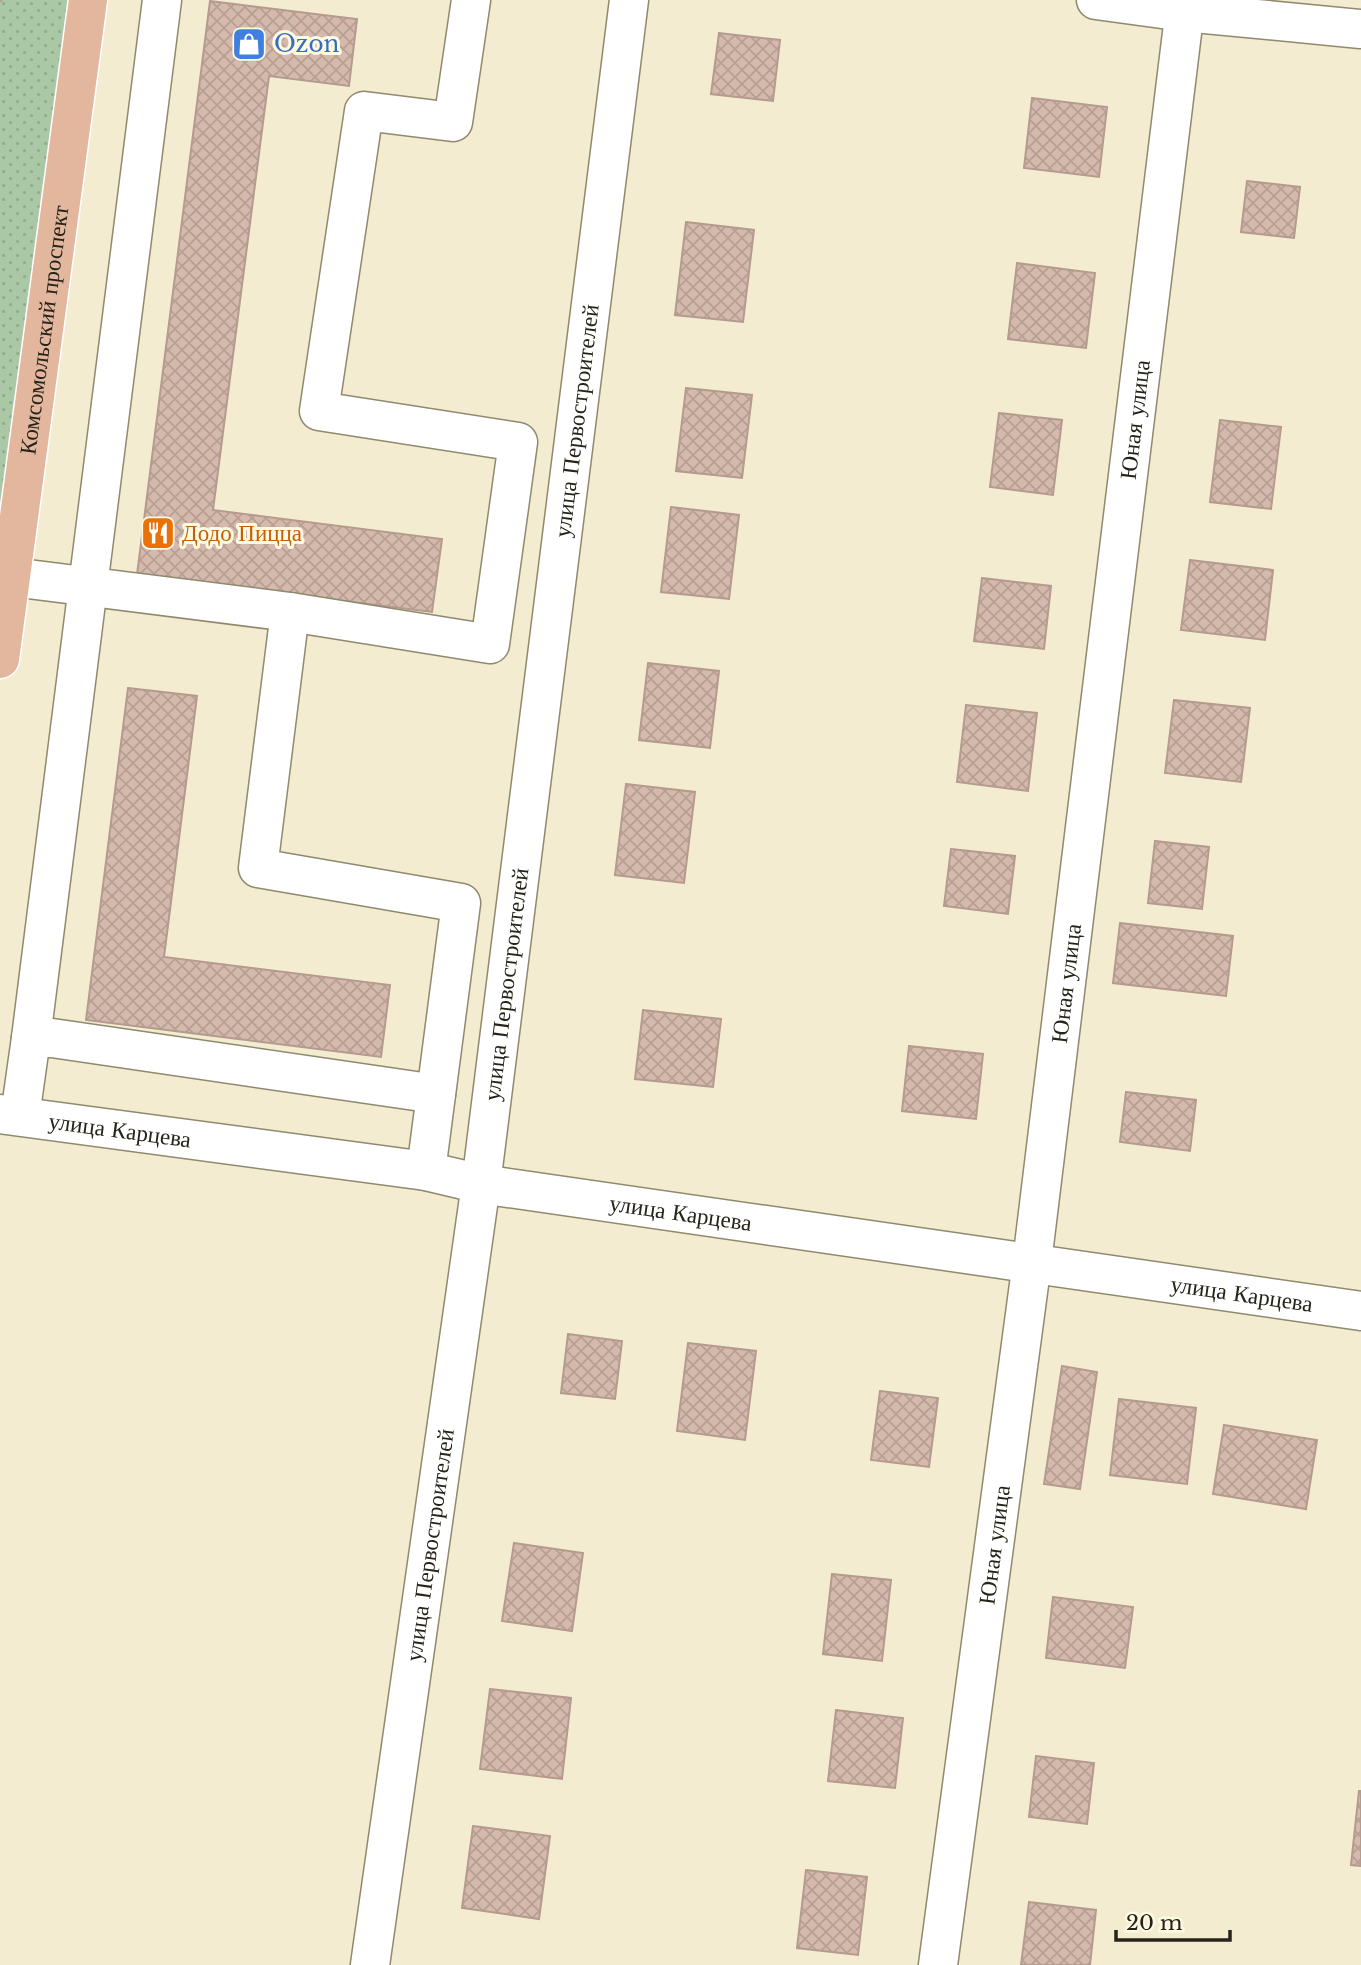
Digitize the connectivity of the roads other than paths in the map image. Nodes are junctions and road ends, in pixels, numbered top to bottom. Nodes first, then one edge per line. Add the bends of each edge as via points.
1 (89, 0) edge
2 (162, 0) edge
3 (471, 0) edge
4 (629, 0) edge
5 (1096, 0) edge
6 (1185, 6) edge
7 (1361, 29) edge
8 (12, 577) junction
9 (88, 588) junction
10 (290, 612) junction
11 (0, 659) edge
12 (31, 1038) junction
13 (436, 1094) junction
14 (10, 1115) edge
15 (426, 1171) junction
16 (481, 1184) junction
17 (1032, 1262) junction
18 (1361, 1311) edge
19 (370, 1965) edge
20 (938, 1965) edge

1 - 8 main road, Комсомольский проспект
2 - 9 street
3 - 10 street via 453,122 363,111 319,411 518,442 490,644
4 - 16 street, улица Первостроителей
5 - 6 street
6 - 7 street
6 - 17 street, Юная улица
8 - 9 street
8 - 11 main road, Комсомольский проспект
9 - 10 street
9 - 12 street
10 - 13 street via 258,868 461,902
12 - 13 street
12 - 14 street
13 - 15 street
14 - 15 street, улица Карцева
15 - 16 street, улица Карцева
16 - 17 street, улица Карцева
16 - 19 street, улица Первостроителей
17 - 18 street, улица Карцева
17 - 20 street, Юная улица

